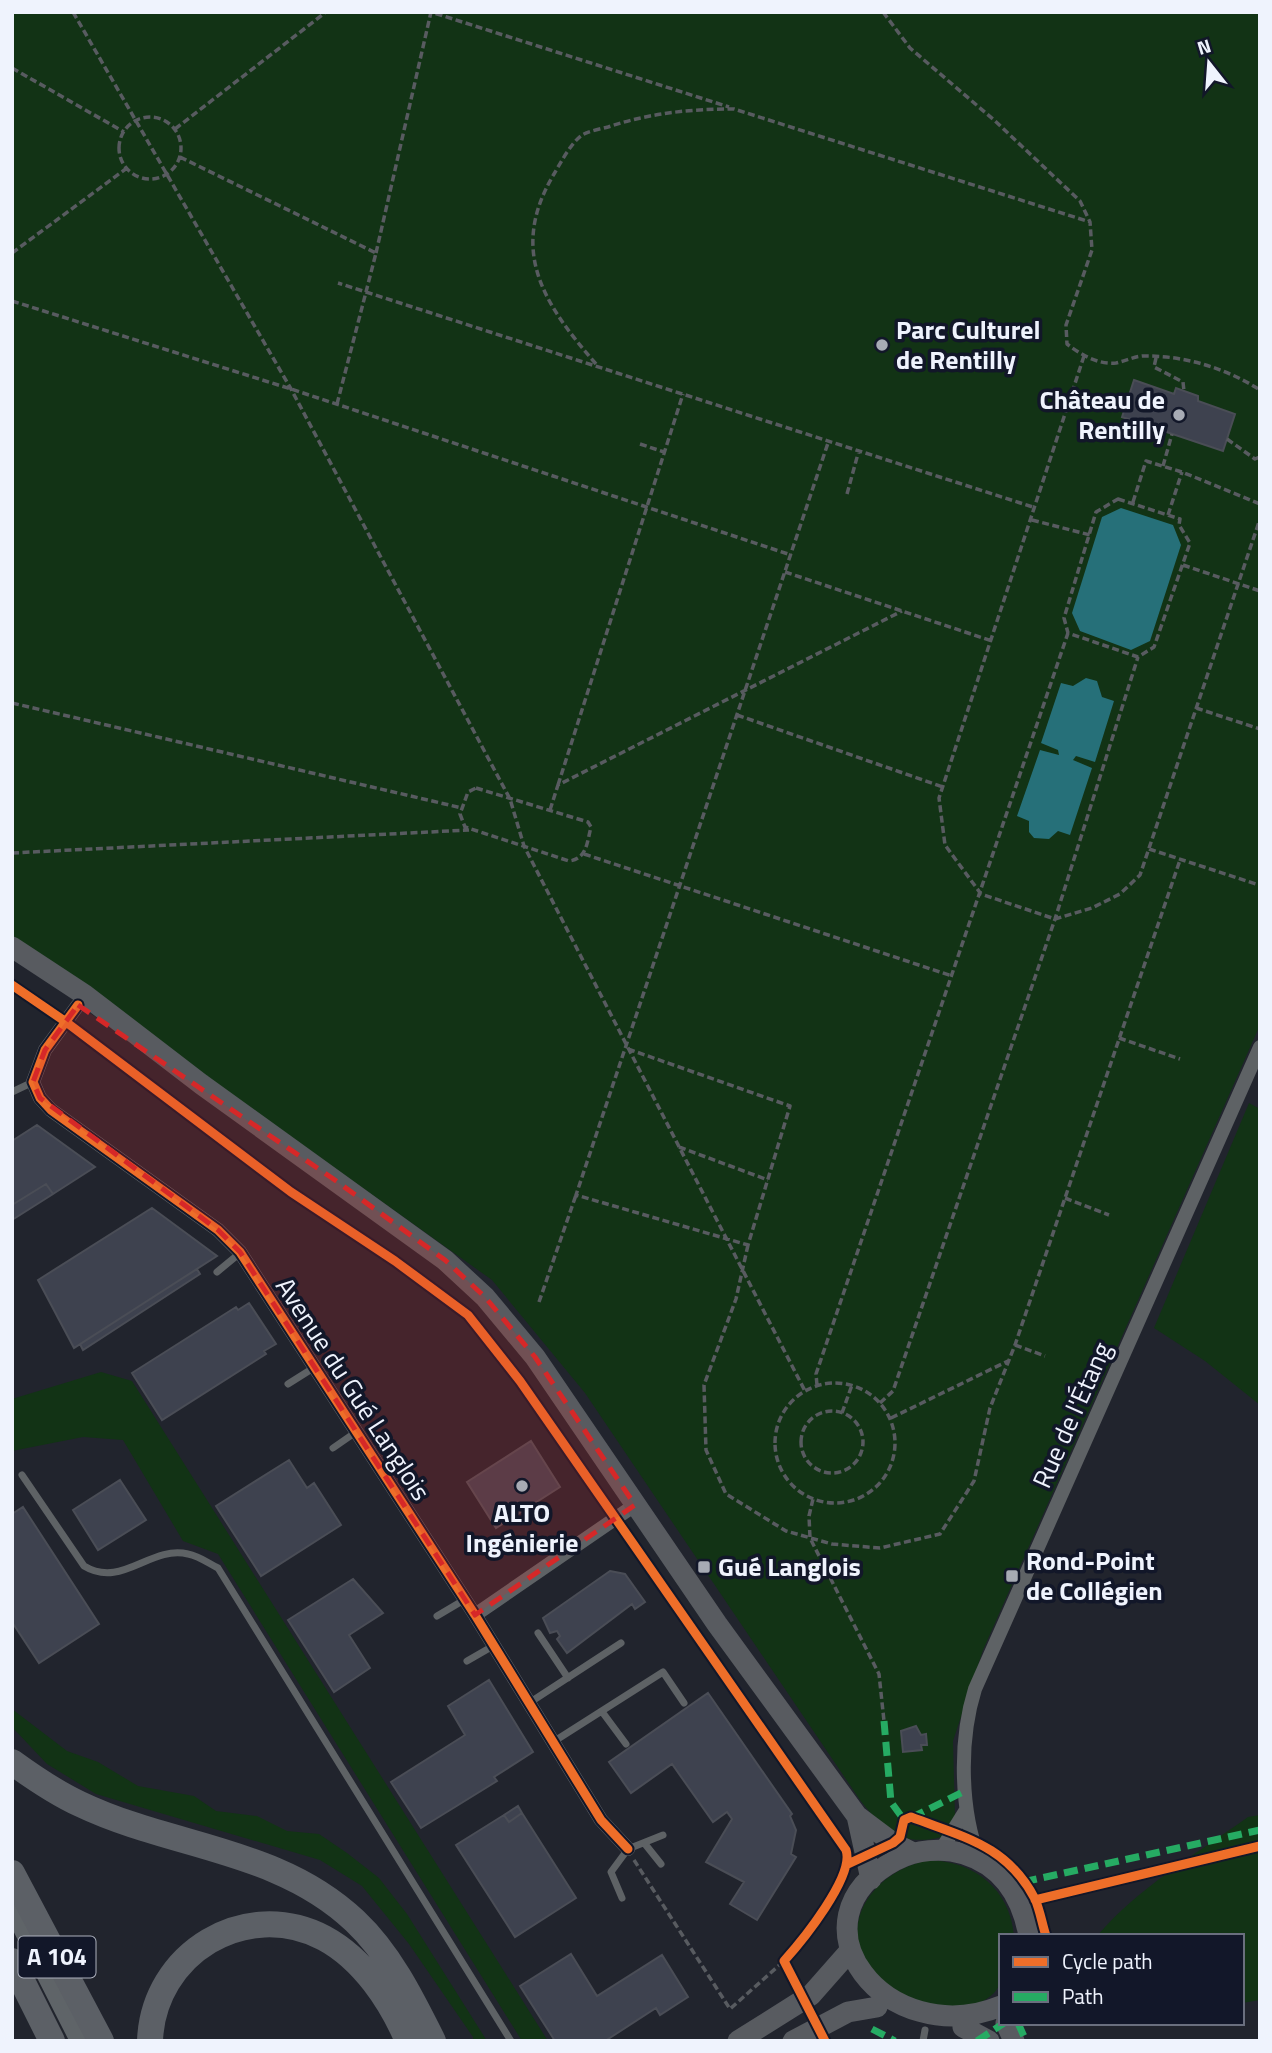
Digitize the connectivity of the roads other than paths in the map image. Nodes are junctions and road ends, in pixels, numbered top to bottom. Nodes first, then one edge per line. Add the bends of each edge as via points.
1 (12, 947) edge
2 (12, 953) edge
3 (78, 1005) junction
4 (1260, 1047) edge
5 (33, 1082) junction
6 (201, 1084) junction
7 (12, 1091) edge
8 (240, 1252) junction
9 (217, 1272) dead end
10 (316, 1367) junction
11 (288, 1384) dead end
12 (356, 1432) junction
13 (333, 1448) dead end
14 (22, 1475) dead end
15 (635, 1505) junction
16 (464, 1600) junction
17 (475, 1615) junction
18 (437, 1616) dead end
19 (538, 1633) dead end
20 (621, 1643) dead end
21 (493, 1646) junction
22 (467, 1661) dead end
23 (568, 1678) junction
24 (528, 1703) junction
25 (684, 1703) dead end
26 (603, 1713) junction
27 (553, 1742) junction
28 (625, 1744) dead end
29 (12, 1762) edge
30 (966, 1810) junction
31 (857, 1816) junction
32 (663, 1835) dead end
33 (645, 1844) junction
34 (628, 1849) junction
35 (941, 1850) junction
36 (913, 1853) junction
37 (979, 1859) junction
38 (661, 1864) dead end
39 (12, 1873) edge
40 (872, 1879) junction
41 (622, 1898) dead end
42 (12, 1903) edge
43 (1029, 1934) edge
44 (848, 1953) junction
45 (12, 1961) edge
46 (877, 2007) junction
47 (999, 2008) edge
48 (1007, 2025) edge
49 (963, 2028) junction
50 (924, 2035) edge
51 (52, 2041) edge
52 (82, 2041) edge
53 (101, 2041) edge
54 (150, 2041) edge
55 (408, 2041) edge
56 (433, 2041) edge
57 (511, 2041) edge
58 (738, 2041) edge
59 (793, 2041) edge
60 (989, 2041) edge
61 (1014, 2041) edge

1 - 6 main road via 85,995
2 - 3 main road
3 - 5 street via 45,1050
3 - 6 main road
4 - 30 street, Rue de l'Étang via 975,1689 965,1719
5 - 7 lane
5 - 8 street, Avenue du Gué Langlois via 51,1110 218,1230
6 - 15 main road via 445,1260 485,1297 535,1357
8 - 9 lane
8 - 10 street, Avenue du Gué Langlois
10 - 11 lane
10 - 12 street, Avenue du Gué Langlois
12 - 13 lane
12 - 16 street, Avenue du Gué Langlois
14 - 57 lane via 84,1566 96,1573 116,1574 164,1554 186,1553 218,1568
15 - 17 street
15 - 31 main road
16 - 17 street, Avenue du Gué Langlois
16 - 18 lane
17 - 21 street, Avenue du Gué Langlois
19 - 23 lane
20 - 23 lane
21 - 22 lane
21 - 24 street, Avenue du Gué Langlois
23 - 24 lane
24 - 27 street, Avenue du Gué Langlois
25 - 26 lane via 663,1672
26 - 27 lane
26 - 28 lane
27 - 34 street, Avenue du Gué Langlois via 601,1820
29 - 56 highway via 81,1805 247,1858 307,1884 374,1942
30 - 35 street
30 - 37 street, Rue de l'Étang
31 - 36 main road
31 - 40 main road
32 - 33 lane
33 - 34 lane
33 - 38 lane
34 - 41 lane via 611,1872
35 - 36 main road
35 - 37 main road
36 - 40 main road
37 - 43 main road via 1014,1889
39 - 53 highway, A 104
40 - 44 main road via 852,1913
42 - 52 main road
44 - 46 main road via 858,1982
44 - 58 main road via 811,1995
45 - 51 highway, A 104
46 - 50 main road
46 - 59 main road via 848,2012
47 - 49 main road
48 - 61 main road
49 - 50 main road
49 - 60 main road
54 - 55 highway via 159,1996 197,1947 234,1928 277,1924 323,1938 356,1962 382,1993

